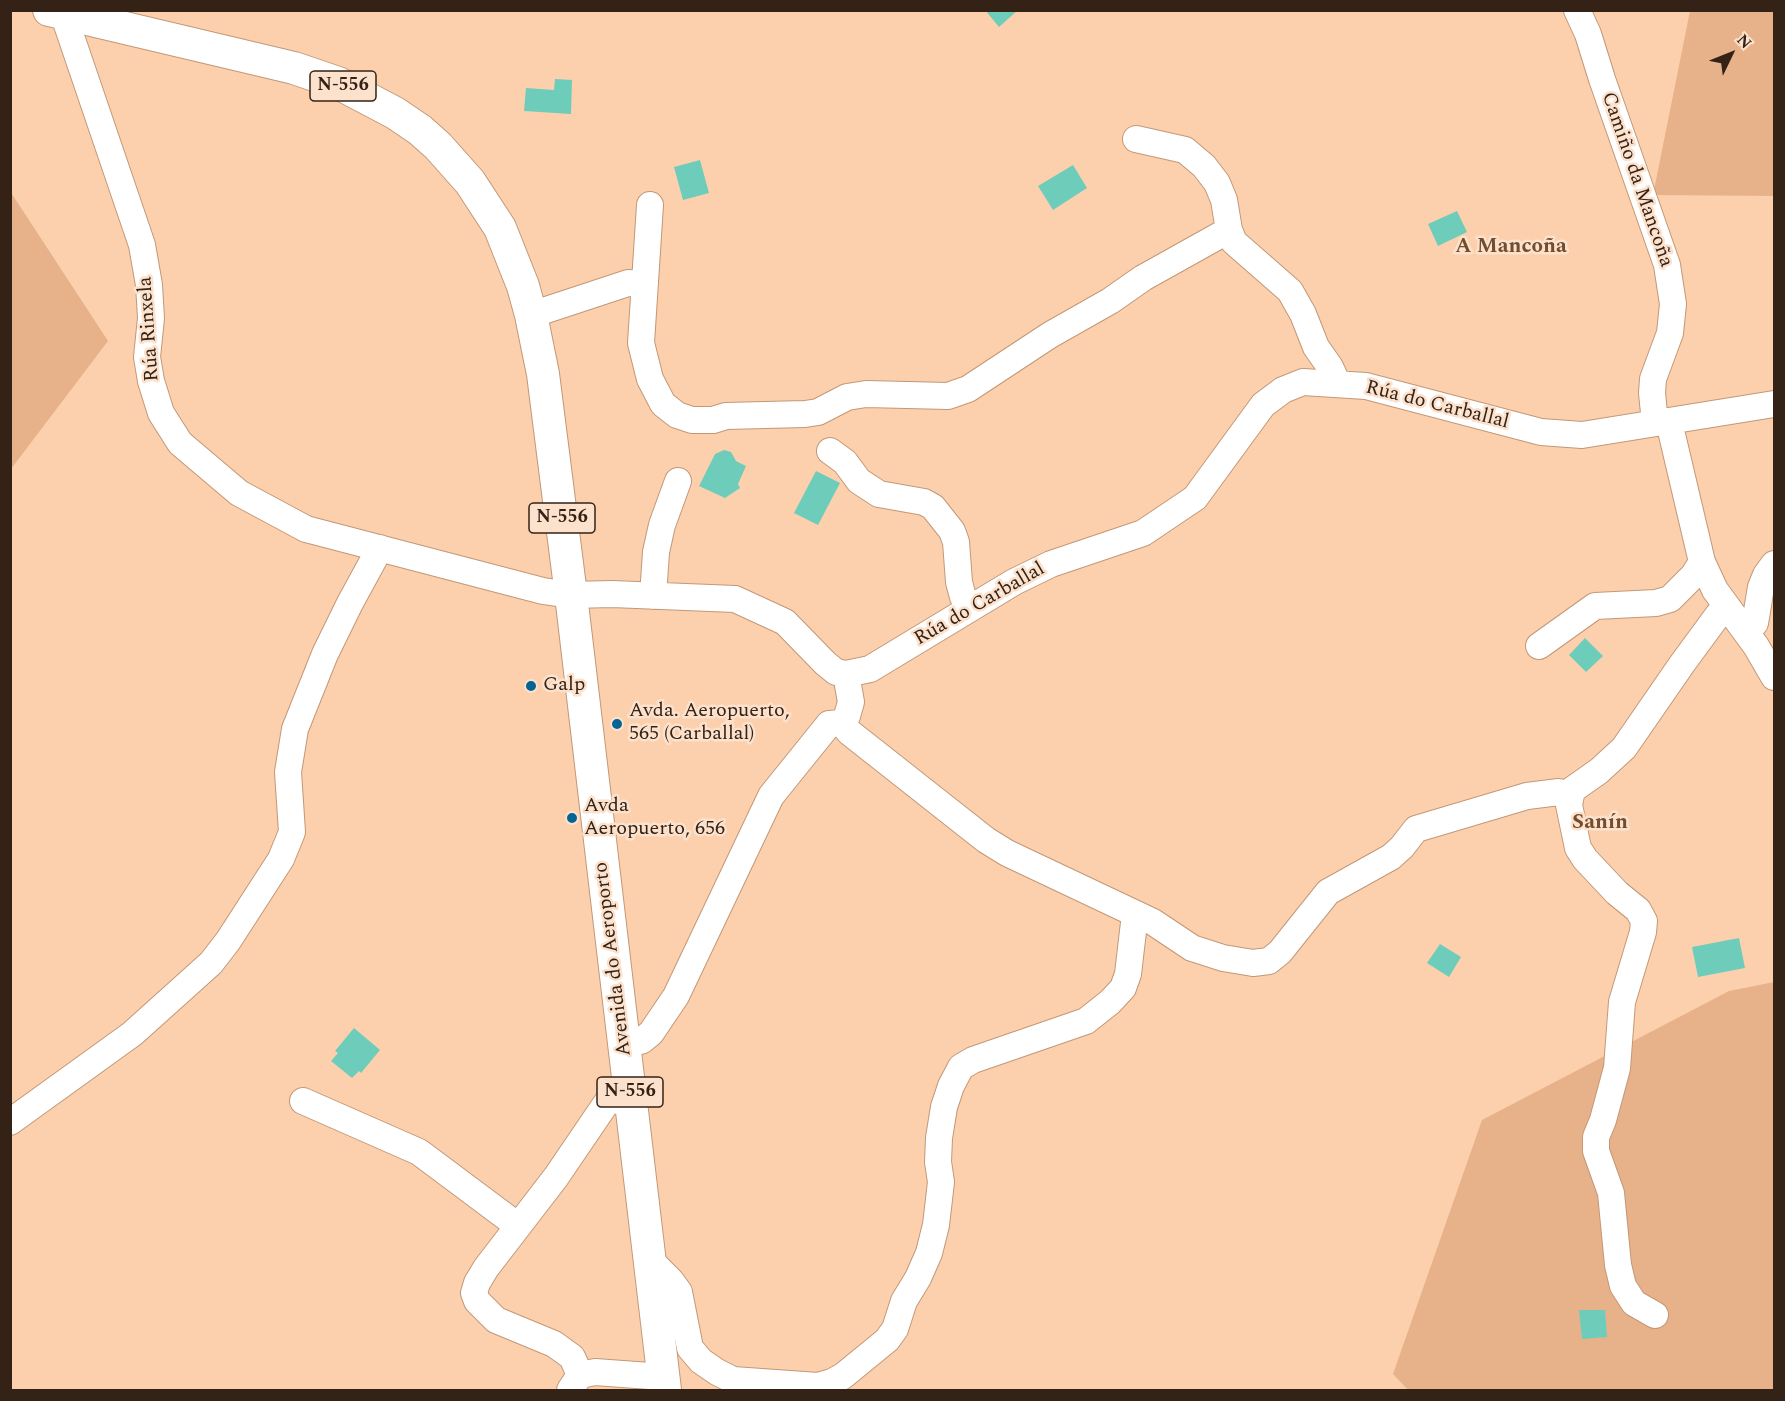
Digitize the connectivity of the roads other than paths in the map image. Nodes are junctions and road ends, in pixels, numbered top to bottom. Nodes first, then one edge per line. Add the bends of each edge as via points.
1 (1577, 10) edge
2 (58, 12) edge
3 (1136, 139) dead end
4 (650, 205) dead end
5 (1229, 230) junction
6 (645, 284) junction
7 (531, 315) junction
8 (1338, 384) junction
9 (1774, 404) edge
10 (1662, 423) junction
11 (830, 451) dead end
12 (678, 481) dead end
13 (380, 548) junction
14 (1702, 562) junction
15 (1774, 564) edge
16 (571, 595) junction
17 (653, 596) junction
18 (1727, 607) junction
19 (969, 609) junction
20 (1746, 632) junction
21 (1539, 646) dead end
22 (846, 674) junction
23 (1774, 677) edge
24 (842, 723) junction
25 (1570, 795) junction
26 (1135, 914) junction
27 (624, 1041) junction
28 (631, 1098) junction
29 (303, 1101) dead end
30 (10, 1122) edge
31 (518, 1226) junction
32 (650, 1260) junction
33 (1655, 1315) dead end
34 (575, 1383) edge
35 (664, 1384) edge

1 - 10 street, Camiño da Mancoña via 1667,265 1673,304 1670,333 1653,379 1652,393
2 - 7 main road, Avenida do Aeroporto / N-556 via 294,68 338,83 395,113 438,147 486,204 511,254
2 - 13 street, Rúa Rinxela via 142,245 151,318 147,357 161,413 180,443 238,493 306,529
3 - 5 street via 1185,150 1204,166 1224,200
4 - 6 street
5 - 6 street via 1143,278 968,389 948,396 866,394 847,397 818,412 805,414 693,420 677,415 663,404 650,379 641,343
5 - 8 street via 1234,242 1290,291
6 - 7 street via 628,283
7 - 16 main road, Avenida do Aeroporto / N-556 via 543,374
8 - 10 street, Rúa do Carballal via 1366,386 1540,432 1582,435
8 - 19 street, Rúa do Carballal via 1303,382 1283,390 1263,405 1195,498 1143,533 1051,564
9 - 10 street, Rúa do Carballal
10 - 14 street, Camiño da Mancoña
11 - 19 street via 845,462 859,481 879,494 933,507 956,542 959,582
12 - 17 street via 656,552
13 - 16 street, Rúa Rinxela
13 - 30 street via 325,654 295,729 288,772 292,832 281,859 211,963 132,1034
14 - 18 street, Camiño da Mancoña
14 - 21 street via 1670,599 1595,606
15 - 20 street via 1761,587 1755,623
16 - 17 street
16 - 27 main road, Avenida do Aeroporto / N-556
17 - 22 street via 735,599 785,622 825,663
18 - 20 street, Camiño da Mancoña
18 - 25 street via 1624,748
19 - 22 street, Rúa do Carballal via 870,669
20 - 23 street, Camiño da Mancoña
22 - 24 street via 851,702
24 - 26 street via 986,840
24 - 27 street via 829,724 771,795 664,1015 641,1041
25 - 26 street via 1559,792 1527,796 1416,829 1391,857 1329,892 1269,961 1253,963 1223,958 1192,948
25 - 33 street via 1578,848 1644,921 1622,1002 1617,1068 1596,1137 1596,1151 1611,1193 1623,1286 1634,1303
26 - 32 street via 1128,974 1123,988 1110,1002 1086,1021 961,1067 944,1107 938,1162 941,1182 929,1253 904,1301 896,1329 843,1376 818,1386 733,1380 717,1372 690,1348 679,1292
27 - 28 main road, Avenida do Aeroporto / N-556
28 - 31 street via 607,1102
28 - 32 main road, Avenida do Aeroporto / N-556
29 - 31 street via 419,1152
31 - 34 street via 474,1293 496,1320 563,1349 572,1357
32 - 35 main road, Avenida do Aeroporto / N-556
34 - 35 street via 595,1372

